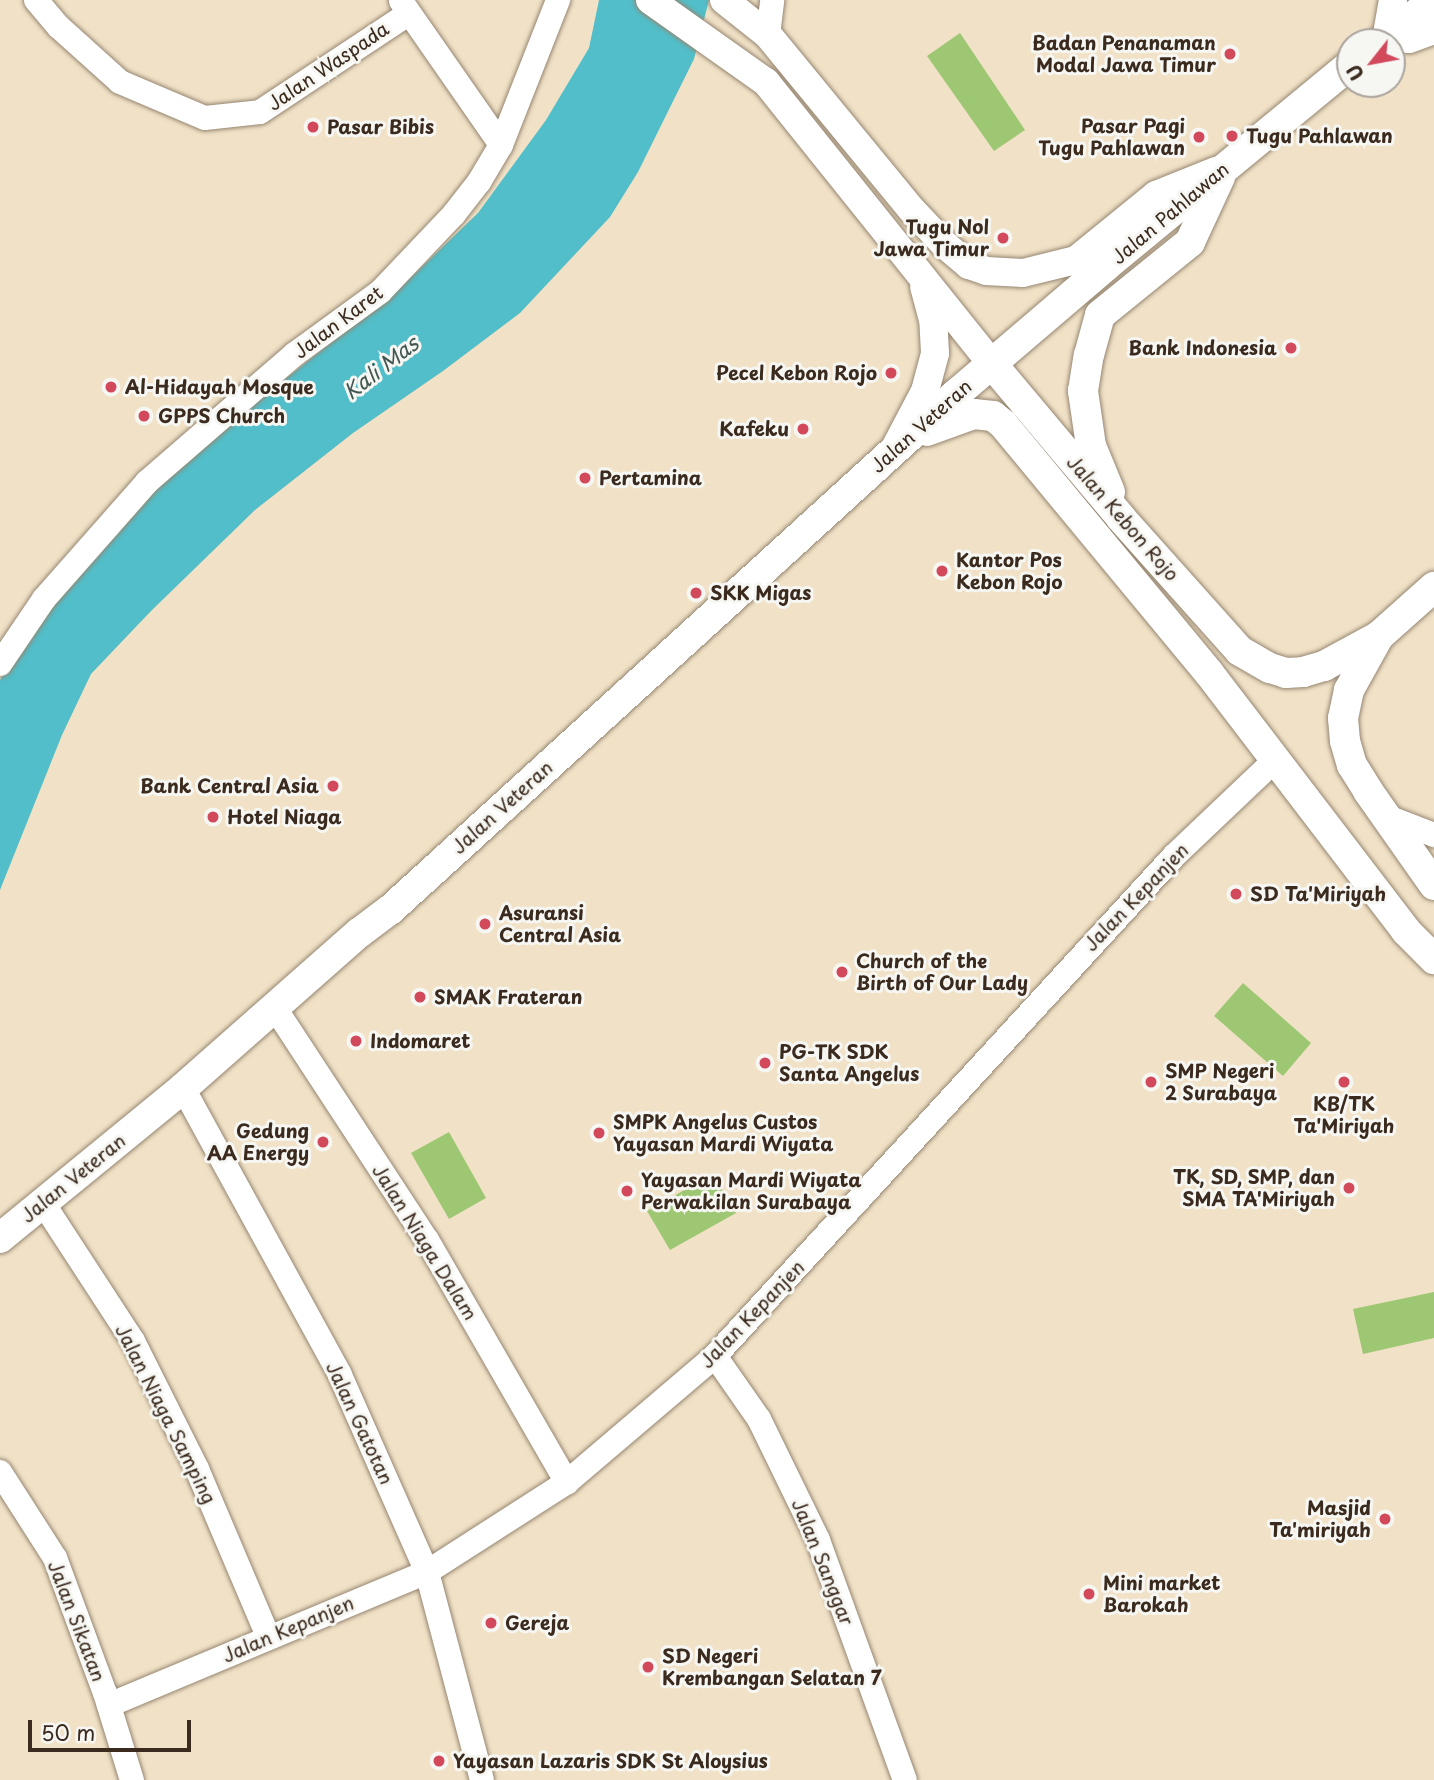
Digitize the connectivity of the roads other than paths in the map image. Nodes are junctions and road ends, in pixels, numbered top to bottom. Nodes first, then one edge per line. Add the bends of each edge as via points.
1 (36, 0) edge
2 (558, 0) edge
3 (650, 0) edge
4 (724, 0) edge
5 (772, 0) edge
6 (1393, 0) edge
7 (1434, 0) edge
8 (404, 7) edge
9 (1386, 28) edge
10 (1398, 28) edge
11 (1434, 30) edge
12 (768, 36) junction
13 (1406, 39) edge
14 (1336, 76) edge
15 (501, 145) junction
16 (1225, 167) junction
17 (920, 273) junction
18 (992, 364) junction
19 (902, 445) junction
20 (1121, 518) junction
21 (1434, 587) edge
22 (1379, 636) junction
23 (0, 664) edge
24 (1275, 760) junction
25 (1385, 816) junction
26 (1434, 835) edge
27 (1434, 885) edge
28 (1434, 959) edge
29 (275, 1008) junction
30 (183, 1088) junction
31 (43, 1203) junction
32 (0, 1238) edge
33 (715, 1356) junction
34 (0, 1472) edge
35 (567, 1482) junction
36 (427, 1572) junction
37 (268, 1636) junction
38 (108, 1705) junction
39 (132, 1780) edge
40 (482, 1780) edge
41 (905, 1780) edge

1 - 8 street, Jalan Waspada via 120,82 205,118 260,112
2 - 15 street, Jalan Karet
3 - 17 main road, Jalan Kebon Rojo via 766,82
4 - 12 main road
5 - 12 street
6 - 9 main road
7 - 10 main road
8 - 15 street, Jalan Waspada
11 - 13 main road
12 - 16 main road via 912,210 961,258 986,271 1023,273 1076,260 1156,195
14 - 16 main road, Jalan Pahlawan
15 - 23 street, Jalan Karet via 454,214 380,292 295,354 130,499 44,599
16 - 18 main road, Jalan Pahlawan
16 - 20 main road via 1190,242 1100,315 1083,391 1091,446
17 - 18 main road, Jalan Kebon Rojo
17 - 19 main road via 933,320 934,353 925,391
18 - 19 main road, Jalan Veteran
18 - 20 main road, Jalan Kebon Rojo
19 - 24 main road, Jalan Kebon Rojo via 974,414 993,416 1003,424
19 - 29 main road, Jalan Veteran via 390,910
20 - 22 main road, Jalan Kebon Rojo via 1240,651 1269,668 1303,673
21 - 22 main road
22 - 25 main road via 1349,690 1343,718 1352,765
24 - 28 main road, Jalan Kebon Rojo via 1406,931
24 - 33 street, Jalan Kepanjen via 1174,856
25 - 26 street
25 - 27 main road
29 - 30 main road, Jalan Veteran
29 - 35 street, Jalan Niaga Dalam via 427,1240
30 - 31 main road, Jalan Veteran
30 - 36 street, Jalan Gatotan via 340,1375
31 - 32 main road, Jalan Veteran
31 - 37 street, Jalan Niaga Samping via 133,1341 197,1469
33 - 35 street, Jalan Kepanjen
33 - 41 street, Jalan Sanggar via 758,1419 818,1540
34 - 38 street, Jalan Sikatan via 55,1558
35 - 36 street, Jalan Kepanjen
36 - 37 street, Jalan Kepanjen
36 - 40 street, Jalan Gatotan
37 - 38 street, Jalan Kepanjen
38 - 39 street, Jalan Sikatan

